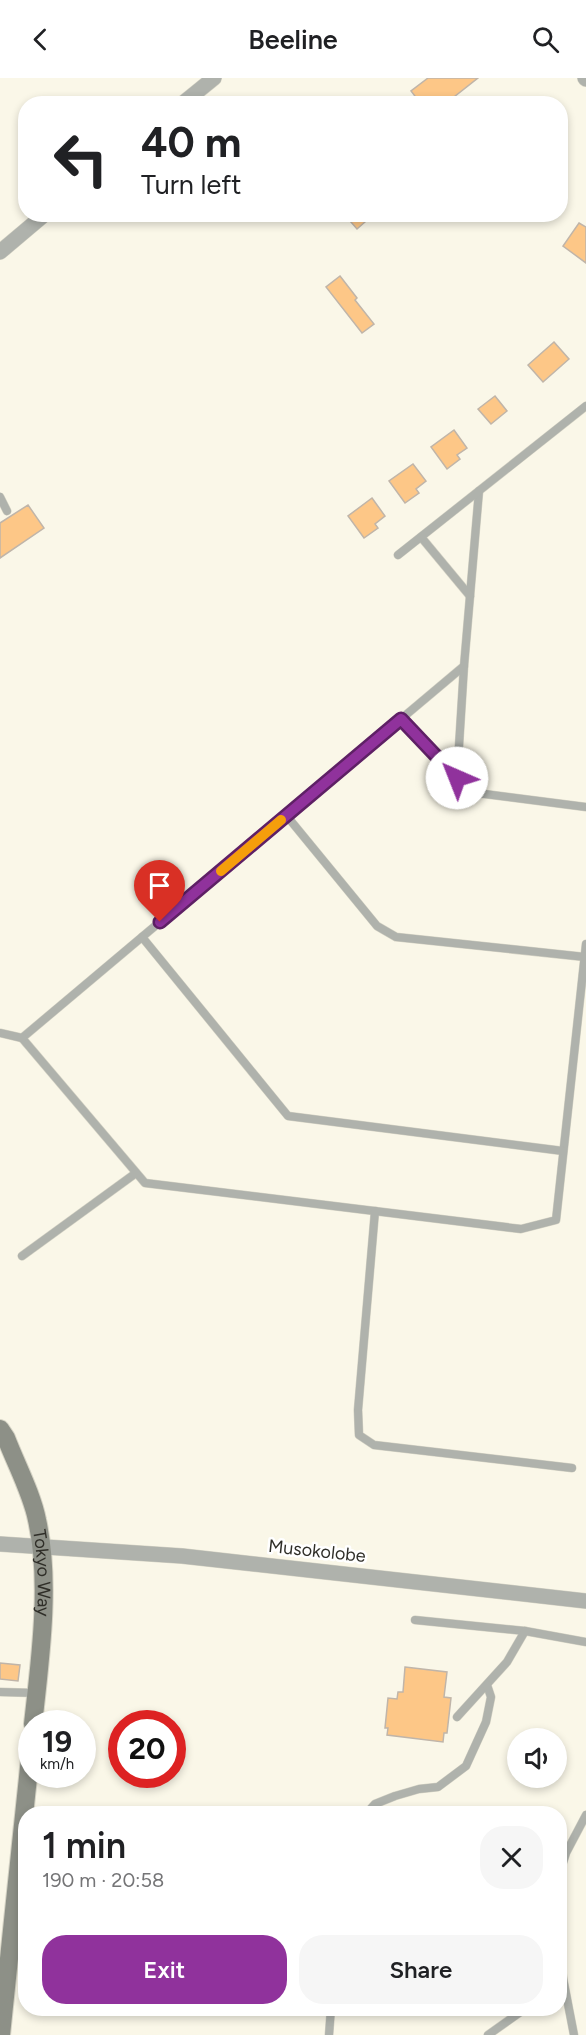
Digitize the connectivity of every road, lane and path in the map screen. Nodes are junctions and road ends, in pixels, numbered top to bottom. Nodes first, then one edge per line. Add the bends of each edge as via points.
1 (214, 78) edge
2 (192, 96) edge
3 (36, 222) edge
4 (0, 252) edge
5 (586, 406) edge
6 (479, 491) junction
7 (0, 497) edge
8 (7, 511) dead end
9 (421, 537) junction
10 (398, 555) dead end
11 (470, 596) junction
12 (464, 666) junction
13 (401, 719) junction
14 (457, 778) junction
15 (586, 807) edge
16 (286, 815) junction
17 (142, 937) junction
18 (586, 944) edge
19 (585, 957) edge
20 (0, 1033) edge
21 (22, 1038) junction
22 (564, 1151) junction
23 (136, 1173) junction
24 (375, 1211) junction
25 (22, 1256) dead end
26 (0, 1429) edge
27 (572, 1468) dead end
28 (0, 1544) edge
29 (42, 1547) junction
30 (586, 1601) edge
31 (415, 1620) dead end
32 (525, 1631) junction
33 (586, 1642) edge
34 (487, 1685) junction
35 (0, 1692) edge
36 (36, 1693) junction
37 (34, 1710) edge
38 (457, 1717) dead end
39 (26, 1788) edge
40 (24, 1806) edge
41 (373, 1806) edge
42 (586, 1815) edge
43 (567, 1851) edge
44 (18, 1858) edge
45 (3, 1985) edge
46 (567, 2005) edge
47 (330, 2016) edge
48 (515, 2016) edge
49 (1, 2035) edge
50 (329, 2035) edge
51 (488, 2035) edge
52 (574, 2035) edge

1 - 2 street
3 - 4 street
5 - 6 lane
6 - 9 lane
6 - 11 lane
7 - 8 lane
9 - 10 lane
9 - 11 lane
11 - 12 lane
12 - 13 lane
12 - 14 lane
13 - 14 lane
13 - 16 lane
14 - 15 lane via 469,792
16 - 17 lane
16 - 19 lane via 377,926 396,937
17 - 21 lane
17 - 22 lane via 288,1116
18 - 19 lane
19 - 22 lane
20 - 21 lane
21 - 23 lane
22 - 24 lane via 556,1220 521,1228
23 - 24 lane via 145,1183
23 - 25 lane
24 - 27 lane via 359,1435 374,1445
26 - 29 street, Tokyo Way via 37,1517
28 - 29 street, Musokolobe
29 - 30 street, Musokolobe via 183,1556
29 - 36 street, Tokyo Way via 42,1634
31 - 32 lane
32 - 33 lane
32 - 34 lane via 507,1662
34 - 38 lane
34 - 41 lane via 491,1697 486,1722 466,1766 438,1787 394,1796
35 - 36 lane
36 - 37 street, Tokyo Way
39 - 40 street
42 - 43 lane
44 - 45 street
45 - 49 street
46 - 52 lane
47 - 50 lane
48 - 51 lane

